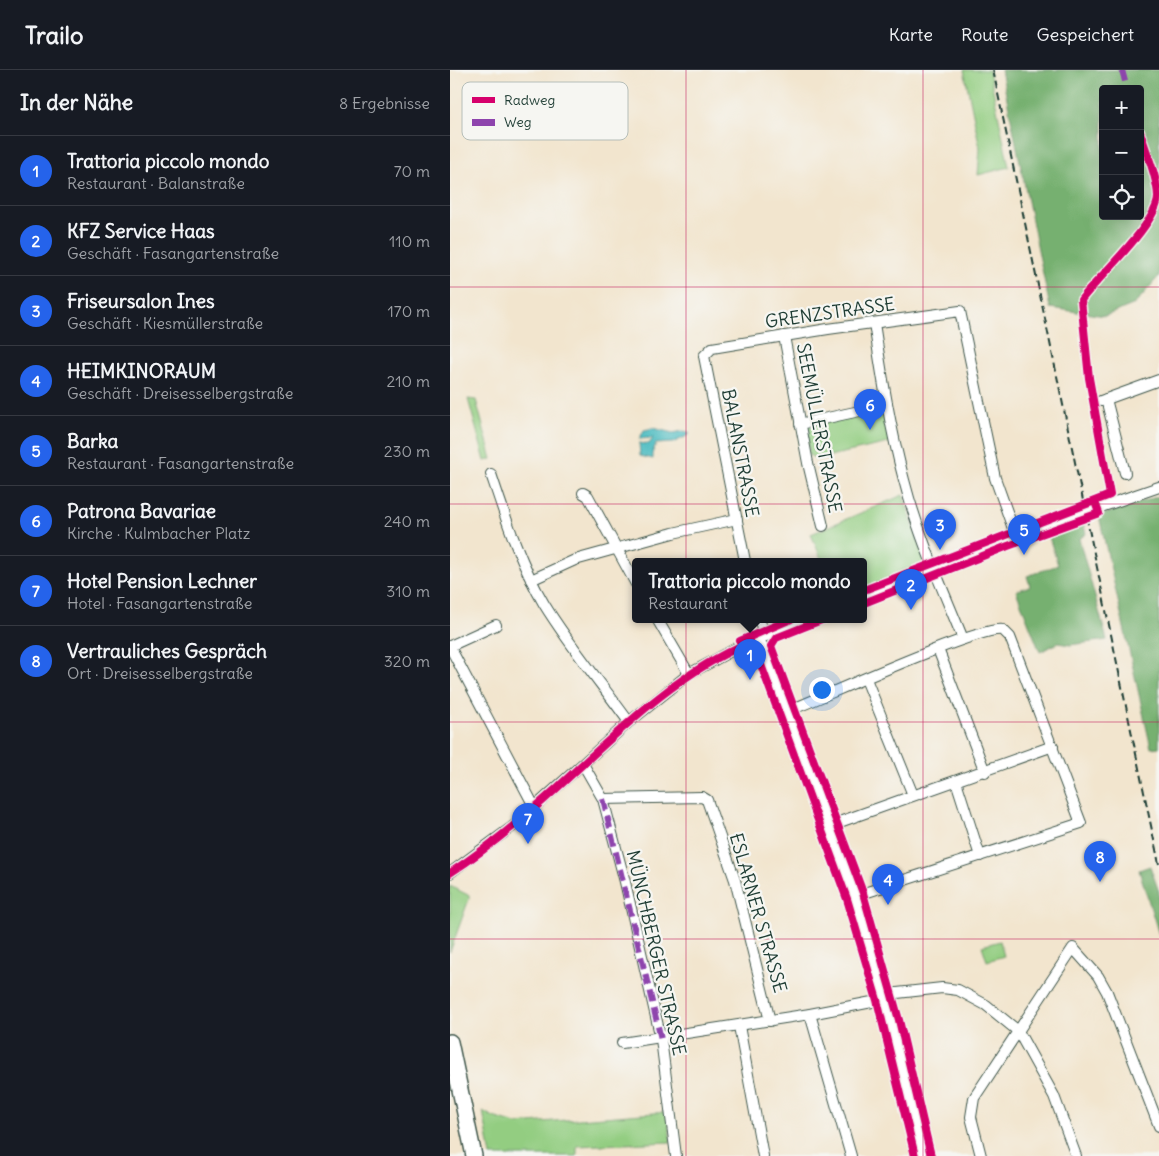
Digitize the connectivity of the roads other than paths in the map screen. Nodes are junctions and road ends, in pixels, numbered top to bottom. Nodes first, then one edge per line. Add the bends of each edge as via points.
1 (874, 323) junction
2 (784, 336) junction
3 (706, 352) joint
4 (1159, 380) edge
5 (887, 406) junction
6 (800, 424) junction
7 (1125, 473) dead end
8 (491, 474) dead end
9 (1159, 487) edge
10 (583, 494) dead end
11 (737, 519) junction
12 (823, 526) dead end
13 (1016, 537) junction
14 (616, 550) junction
15 (744, 558) edge
16 (934, 569) junction
17 (632, 577) edge
18 (531, 580) junction
19 (867, 596) edge
20 (659, 623) edge
21 (760, 623) edge
22 (799, 623) edge
23 (496, 625) dead end
24 (762, 637) junction
25 (963, 640) junction
26 (450, 646) edge
27 (938, 649) junction
28 (689, 674) junction
29 (866, 679) junction
30 (788, 711) junction
31 (629, 722) junction
32 (1053, 746) junction
33 (583, 764) junction
34 (985, 772) junction
35 (956, 781) junction
36 (913, 795) junction
37 (603, 799) junction
38 (534, 808) junction
39 (831, 825) junction
40 (980, 856) junction
41 (450, 873) edge
42 (854, 896) junction
43 (885, 996) junction
44 (810, 1014) junction
45 (770, 1021) junction
46 (739, 1026) junction
47 (1018, 1031) junction
48 (661, 1038) junction
49 (450, 1042) edge
50 (622, 1043) dead end
51 (450, 1092) edge
52 (1159, 1126) edge
53 (463, 1156) edge
54 (474, 1156) edge
55 (676, 1156) edge
56 (763, 1156) edge
57 (851, 1156) edge
58 (922, 1156) edge
59 (982, 1156) edge
60 (1076, 1156) edge

1 - 2 street, GRENZSTRASSE
1 - 5 street
1 - 13 street, GRENZSTRASSE via 960,311 996,478
2 - 3 street, GRENZSTRASSE via 712,348
2 - 6 street, SEEMÜLLERSTRASSE
3 - 11 street, BALANSTRASSE via 704,356
4 - 7 street via 1103,401
5 - 6 street
5 - 16 street via 906,487
6 - 12 street, SEEMÜLLERSTRASSE
8 - 18 street via 512,537
9 - 13 street, bridge
10 - 14 street via 588,496
11 - 14 street
11 - 15 street, BALANSTRASSE
13 - 16 street
14 - 17 street
14 - 18 street via 575,560
16 - 19 street
16 - 25 street
18 - 31 street via 555,621
20 - 28 street
21 - 24 street
22 - 24 street
23 - 26 street
24 - 28 street
24 - 30 street
25 - 27 street
25 - 32 street via 993,629 1003,630 1010,637
26 - 38 street
27 - 29 street
27 - 34 street
28 - 31 street
29 - 30 street
29 - 36 street
30 - 39 street
31 - 33 street
32 - 34 street
32 - 40 street via 1081,823
33 - 37 street, MÜNCHBERGER STRASSE
33 - 38 street
34 - 35 street
35 - 36 street
35 - 40 street
36 - 39 street
37 - 45 street, ESLARNER STRASSE via 702,797 707,800 735,880
37 - 48 street, MÜNCHBERGER STRASSE
38 - 41 street
39 - 42 street
40 - 42 street
42 - 43 street
43 - 44 street via 872,1002
43 - 47 street via 932,988 958,990 986,1005
43 - 58 street
44 - 45 street
44 - 57 street
45 - 46 street
46 - 48 street
46 - 56 street
47 - 52 street via 1073,948 1098,976 1107,992
47 - 59 street via 974,1098 971,1117
47 - 60 street via 1054,1096
48 - 50 street
48 - 55 street, MÜNCHBERGER STRASSE
49 - 54 highway
51 - 53 highway

